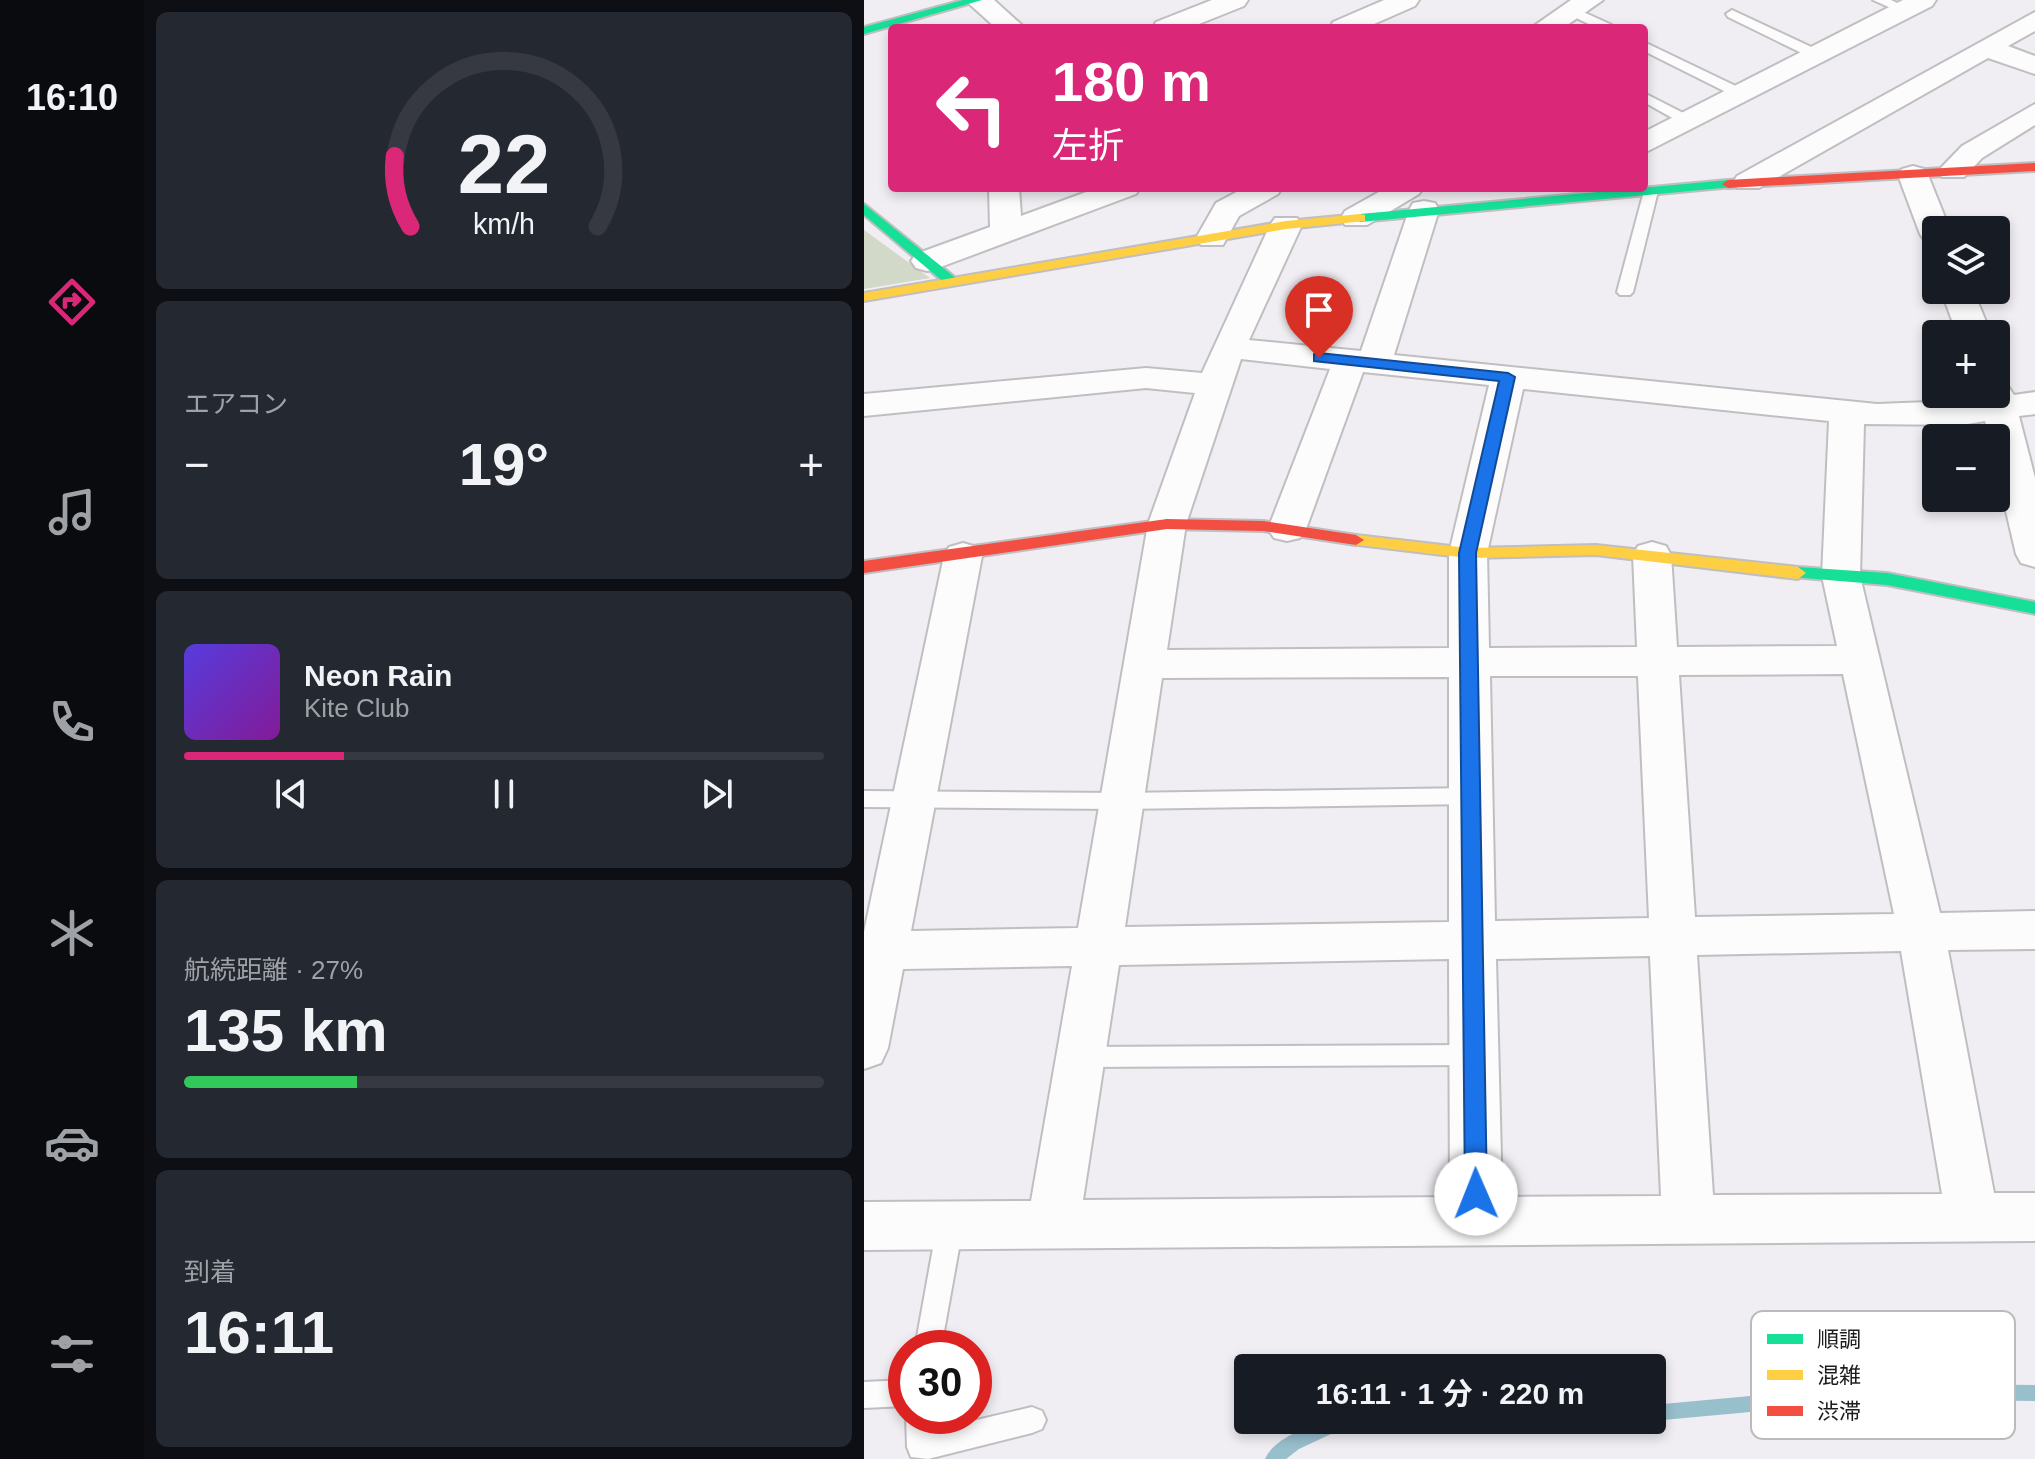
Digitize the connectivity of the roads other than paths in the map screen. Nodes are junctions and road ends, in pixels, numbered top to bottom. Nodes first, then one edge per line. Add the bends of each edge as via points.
1 (977, 0) edge
2 (1235, 0) edge
3 (1406, 0) edge
4 (1879, 0) edge
5 (1914, 5) edge
6 (1581, 6) edge
7 (1732, 14) dead end
8 (2035, 20) edge
9 (904, 24) edge
10 (1007, 24) edge
11 (1182, 24) edge
12 (1352, 24) edge
13 (1551, 24) edge
14 (1602, 24) edge
15 (1986, 47) junction
16 (1648, 48) edge
17 (1817, 55) junction
18 (2035, 66) edge
19 (1739, 93) junction
20 (1648, 99) edge
21 (2035, 113) edge
22 (1688, 121) junction
23 (1648, 142) edge
24 (2035, 167) edge
25 (1953, 171) junction
26 (1913, 175) junction
27 (1748, 182) junction
28 (1648, 191) edge
29 (1651, 191) junction
30 (1004, 192) edge
31 (1114, 192) edge
32 (1260, 192) edge
33 (1610, 192) edge
34 (1569, 193) edge
35 (1416, 199) edge
36 (864, 208) edge
37 (1929, 216) edge
38 (1356, 218) joint
39 (1286, 225) junction
40 (1006, 231) junction
41 (1212, 238) junction
42 (927, 261) junction
43 (952, 282) junction
44 (1625, 292) dead end
45 (864, 297) edge
46 (1362, 362) junction
47 (1221, 366) junction
48 (1508, 377) junction
49 (2011, 401) edge
50 (864, 405) edge
51 (1847, 412) junction
52 (1167, 524) junction
53 (1287, 529) junction
54 (1468, 553) junction
55 (2035, 554) edge
56 (1652, 555) junction
57 (963, 556) junction
58 (864, 567) edge
59 (1841, 576) junction
60 (2035, 608) edge
61 (1860, 660) junction
62 (1656, 661) junction
63 (1469, 662) junction
64 (1145, 664) junction
65 (1471, 796) junction
66 (864, 799) edge
67 (914, 799) junction
68 (1122, 801) junction
69 (2035, 930) edge
70 (1921, 931) junction
71 (1673, 936) junction
72 (1472, 941) junction
73 (1098, 949) junction
74 (874, 951) edge
75 (864, 1048) edge
76 (1474, 1055) junction
77 (1081, 1057) junction
78 (1972, 1217) junction
79 (2035, 1217) edge
80 (1688, 1220) junction
81 (1476, 1222) junction
82 (864, 1226) edge
83 (950, 1226) junction
84 (1053, 1226) junction
85 (931, 1330) edge
86 (888, 1394) edge
87 (864, 1395) edge
88 (1032, 1420) dead end
89 (992, 1430) edge
90 (921, 1434) edge
91 (974, 1434) edge

1 - 9 main road
1 - 10 street
2 - 11 street
3 - 12 street
4 - 5 lane
5 - 17 street
6 - 13 street
6 - 14 lane
7 - 17 lane
8 - 15 street
15 - 18 street
15 - 27 street
16 - 19 lane
17 - 19 street
19 - 22 street
20 - 22 lane
21 - 25 street via 1972,152
22 - 23 street
24 - 25 main road
25 - 26 main road
26 - 27 main road
26 - 37 street
27 - 29 main road
28 - 29 main road
29 - 44 lane
30 - 40 street
31 - 40 street
32 - 41 street via 1227,210
33 - 34 main road
34 - 35 main road
35 - 38 street
35 - 46 street
36 - 42 main road
38 - 39 main road
39 - 41 main road
39 - 47 street
40 - 42 street
41 - 43 main road
42 - 43 main road
43 - 45 main road
46 - 47 street
46 - 48 street
46 - 53 street
47 - 50 street
47 - 52 street
48 - 51 street
48 - 54 street
49 - 51 street via 1962,414
49 - 55 street
51 - 59 street
52 - 53 main road
52 - 57 main road
52 - 64 street
53 - 54 main road
54 - 56 main road via 1596,550
54 - 63 street
56 - 59 main road
56 - 62 street
57 - 58 main road
57 - 67 street
59 - 60 main road via 1887,579
59 - 61 street
61 - 62 street
61 - 70 street
62 - 63 street
62 - 71 street
63 - 64 street
63 - 65 street
64 - 68 street
65 - 68 lane
65 - 72 street
66 - 67 lane
67 - 68 lane
67 - 74 street
68 - 73 street
69 - 70 street
70 - 71 street
70 - 78 street
71 - 72 street
71 - 80 street
72 - 73 street
72 - 76 street
73 - 74 street
73 - 77 street
74 - 75 street
76 - 77 lane
76 - 81 street
77 - 84 street
78 - 79 street
78 - 80 street
80 - 81 street
81 - 84 street
82 - 83 street
83 - 84 street
83 - 85 lane
86 - 87 lane
88 - 89 lane
90 - 91 lane via 921,1447

